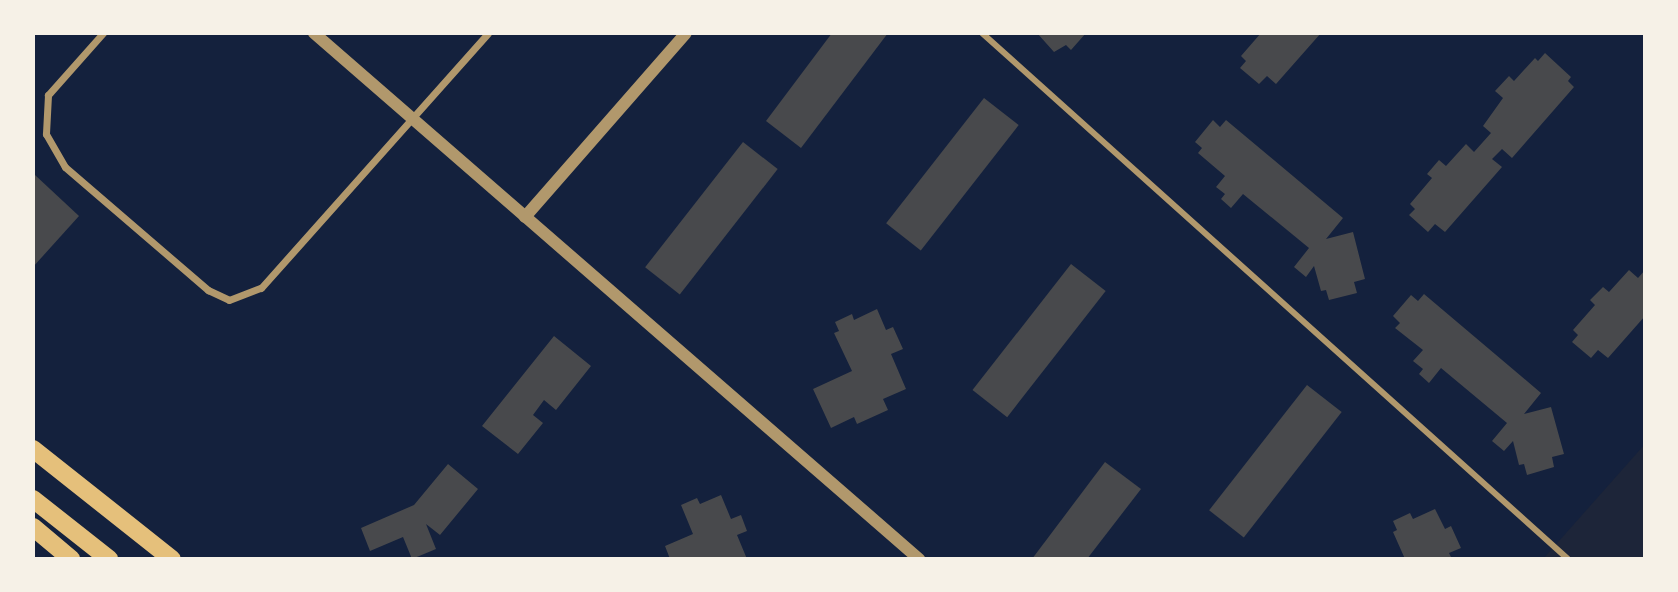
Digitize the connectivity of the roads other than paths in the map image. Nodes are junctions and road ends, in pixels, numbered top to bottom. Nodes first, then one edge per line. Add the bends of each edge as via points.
1 (103, 33) edge
2 (314, 33) edge
3 (488, 33) edge
4 (686, 33) edge
5 (982, 33) edge
6 (413, 120) junction
7 (525, 217) junction
8 (33, 449) edge
9 (33, 499) edge
10 (33, 527) edge
11 (71, 559) edge
12 (109, 559) edge
13 (172, 559) edge
14 (919, 559) edge
15 (1568, 559) edge

1 - 6 street via 48,95 46,134 65,167 208,289 229,300 261,288
2 - 6 street
3 - 6 street
4 - 7 street
5 - 15 street
6 - 7 street
7 - 14 street
8 - 13 main road
9 - 12 main road
10 - 11 main road

